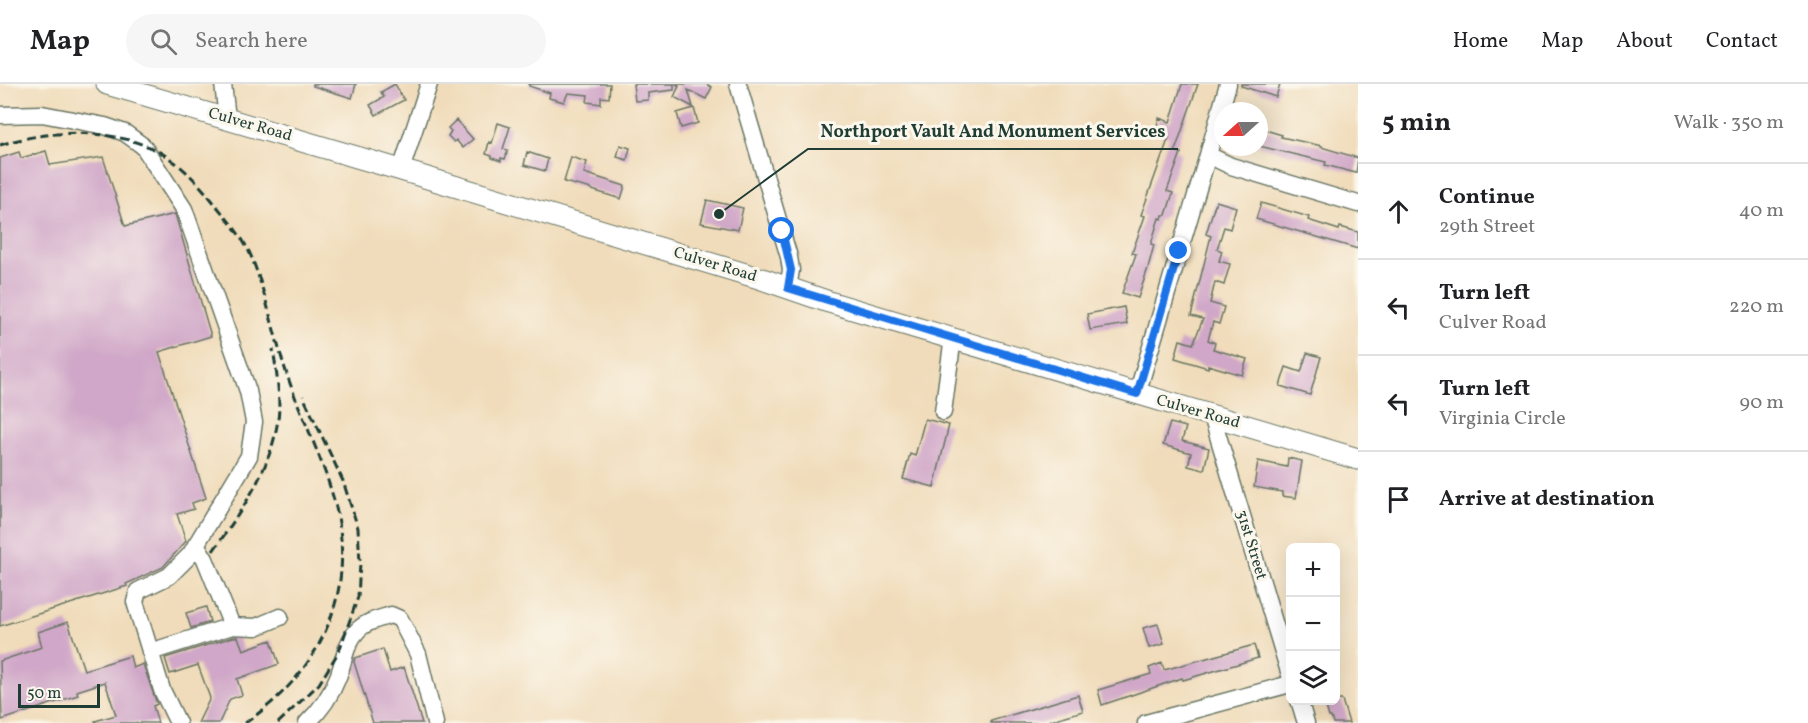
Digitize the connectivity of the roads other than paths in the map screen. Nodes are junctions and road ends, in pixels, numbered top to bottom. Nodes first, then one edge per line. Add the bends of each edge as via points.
1 (107, 84) edge
2 (223, 84) edge
3 (429, 84) edge
4 (738, 84) edge
5 (1228, 84) edge
6 (0, 116) edge
7 (227, 118) junction
8 (1208, 155) junction
9 (400, 170) junction
10 (1358, 204) edge
11 (788, 288) junction
12 (953, 337) junction
13 (1137, 394) junction
14 (943, 412) dead end
15 (1212, 416) junction
16 (1358, 459) edge
17 (196, 544) junction
18 (280, 617) dead end
19 (232, 626) junction
20 (150, 652) junction
21 (1286, 662) edge
22 (1286, 685) edge
23 (1301, 705) edge
24 (178, 723) edge
25 (307, 723) edge
26 (435, 723) edge
27 (1146, 723) edge
28 (1306, 723) edge

1 - 7 main road, Culver Road
2 - 7 street
3 - 9 street
4 - 11 street via 789,257
5 - 8 street
6 - 17 street via 42,114 125,133 143,146 184,209 248,391 254,422 249,456
7 - 9 main road, Culver Road
8 - 10 street via 1231,166
8 - 13 street
9 - 11 main road, Culver Road
11 - 12 main road, Culver Road
12 - 13 main road, Culver Road
12 - 14 street
13 - 15 main road, Culver Road
15 - 16 main road, Culver Road
15 - 21 street, 31st Street
17 - 19 street
17 - 20 street via 170,576 138,591 135,602
18 - 19 street via 256,627
19 - 20 street
20 - 24 street
22 - 27 street
23 - 28 street
25 - 26 street via 322,709 356,632 367,623 391,615 400,619 418,654

